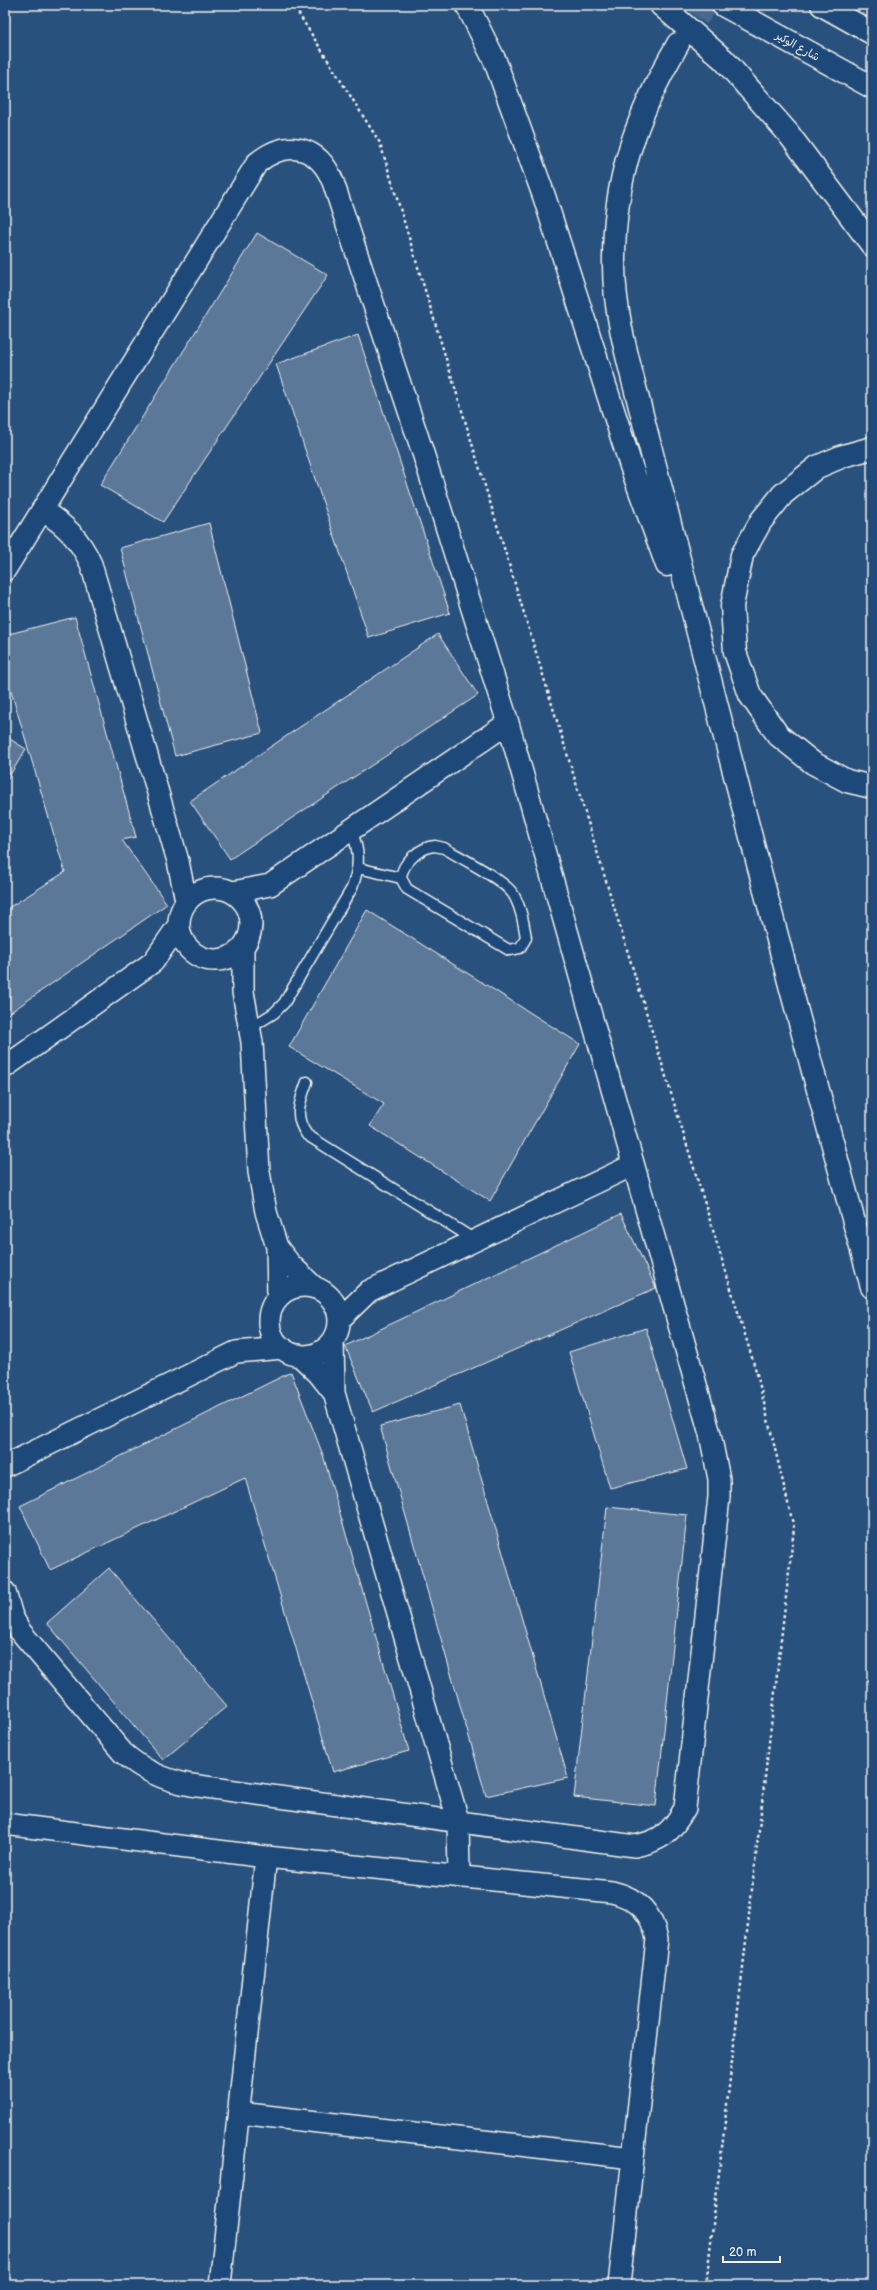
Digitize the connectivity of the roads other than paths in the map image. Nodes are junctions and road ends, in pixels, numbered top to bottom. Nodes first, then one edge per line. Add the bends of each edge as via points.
1 (468, 5) edge
2 (660, 5) edge
3 (723, 5) edge
4 (822, 5) edge
5 (872, 33) edge
6 (678, 44) tunnel mouth
7 (872, 87) edge
8 (872, 245) edge
9 (872, 448) edge
10 (42, 510) junction
11 (5, 570) edge
12 (708, 672) junction
13 (508, 723) junction
14 (872, 787) edge
15 (350, 830) junction
16 (178, 861) junction
17 (358, 868) junction
18 (401, 878) junction
19 (270, 885) junction
20 (208, 888) junction
21 (233, 892) junction
22 (186, 901) junction
23 (251, 920) junction
24 (178, 926) junction
25 (243, 947) junction
26 (208, 959) junction
27 (153, 962) junction
28 (243, 992) junction
29 (250, 1028) junction
30 (5, 1067) edge
31 (308, 1082) dead end
32 (633, 1165) junction
33 (475, 1240) junction
34 (277, 1247) junction
35 (872, 1287) edge
36 (318, 1289) junction
37 (369, 1290) junction
38 (278, 1297) junction
39 (270, 1316) junction
40 (339, 1320) junction
41 (333, 1341) junction
42 (236, 1352) junction
43 (291, 1352) junction
44 (334, 1393) junction
45 (5, 1466) edge
46 (5, 1592) edge
47 (458, 1820) junction
48 (5, 1824) edge
49 (266, 1857) junction
50 (459, 1876) junction
51 (239, 2113) junction
52 (632, 2158) junction
53 (220, 2285) edge
54 (618, 2285) edge

1 - 12 main road via 495,61 544,196 632,469
2 - 8 main road via 724,60 788,133
3 - 7 main road, شارع الوكير
4 - 5 main road
6 - 12 main road via 654,84 635,131 622,178 616,218 614,266 617,305 630,367
9 - 14 main road via 817,467 783,494 761,521 742,555 732,606 735,652 750,695 778,735 813,763 847,781
10 - 11 street
10 - 13 street via 257,163 268,154 281,149 295,148 308,152 320,160 329,171 333,182 423,453
10 - 16 street via 70,530 86,552 91,564
12 - 35 main road
13 - 15 street
13 - 32 street
15 - 17 lane via 358,850
15 - 19 street
16 - 20 street
16 - 22 street
17 - 18 lane
17 - 29 lane via 349,894 292,991 274,1013
18 - 18 lane via 407,889 509,950 524,944 526,938 519,907 512,892 444,848 425,848 404,867
19 - 21 street
19 - 23 street
20 - 21 street
20 - 22 street via 192,895
21 - 23 street via 245,904
22 - 24 street
23 - 25 street via 248,939
24 - 26 street via 184,944
24 - 27 street
25 - 26 street via 236,954
25 - 28 street
26 - 27 street
26 - 28 street via 232,975
27 - 30 street
28 - 29 street
29 - 34 street via 259,1172 266,1212
31 - 33 lane via 298,1112 298,1120 307,1135
32 - 33 street
32 - 47 street via 710,1434 719,1479 717,1519 685,1808 677,1823 666,1835 651,1843 635,1846
33 - 37 street
34 - 36 street via 290,1264
34 - 38 street
36 - 37 street
36 - 38 street via 298,1286
36 - 40 street via 335,1303
37 - 40 street
38 - 39 street
39 - 42 street
39 - 43 street via 272,1334
40 - 41 street
41 - 43 street via 328,1347 314,1354
41 - 44 street
42 - 43 street
42 - 45 street
43 - 44 street via 318,1373
44 - 47 street
46 - 47 street via 12,1616 30,1645 123,1753 137,1766 154,1775 191,1785
47 - 50 street
48 - 49 street
49 - 50 street
49 - 51 street
50 - 52 street via 612,1892 634,1900 650,1917 656,1933 657,1951
51 - 52 street
51 - 53 street
52 - 54 street

